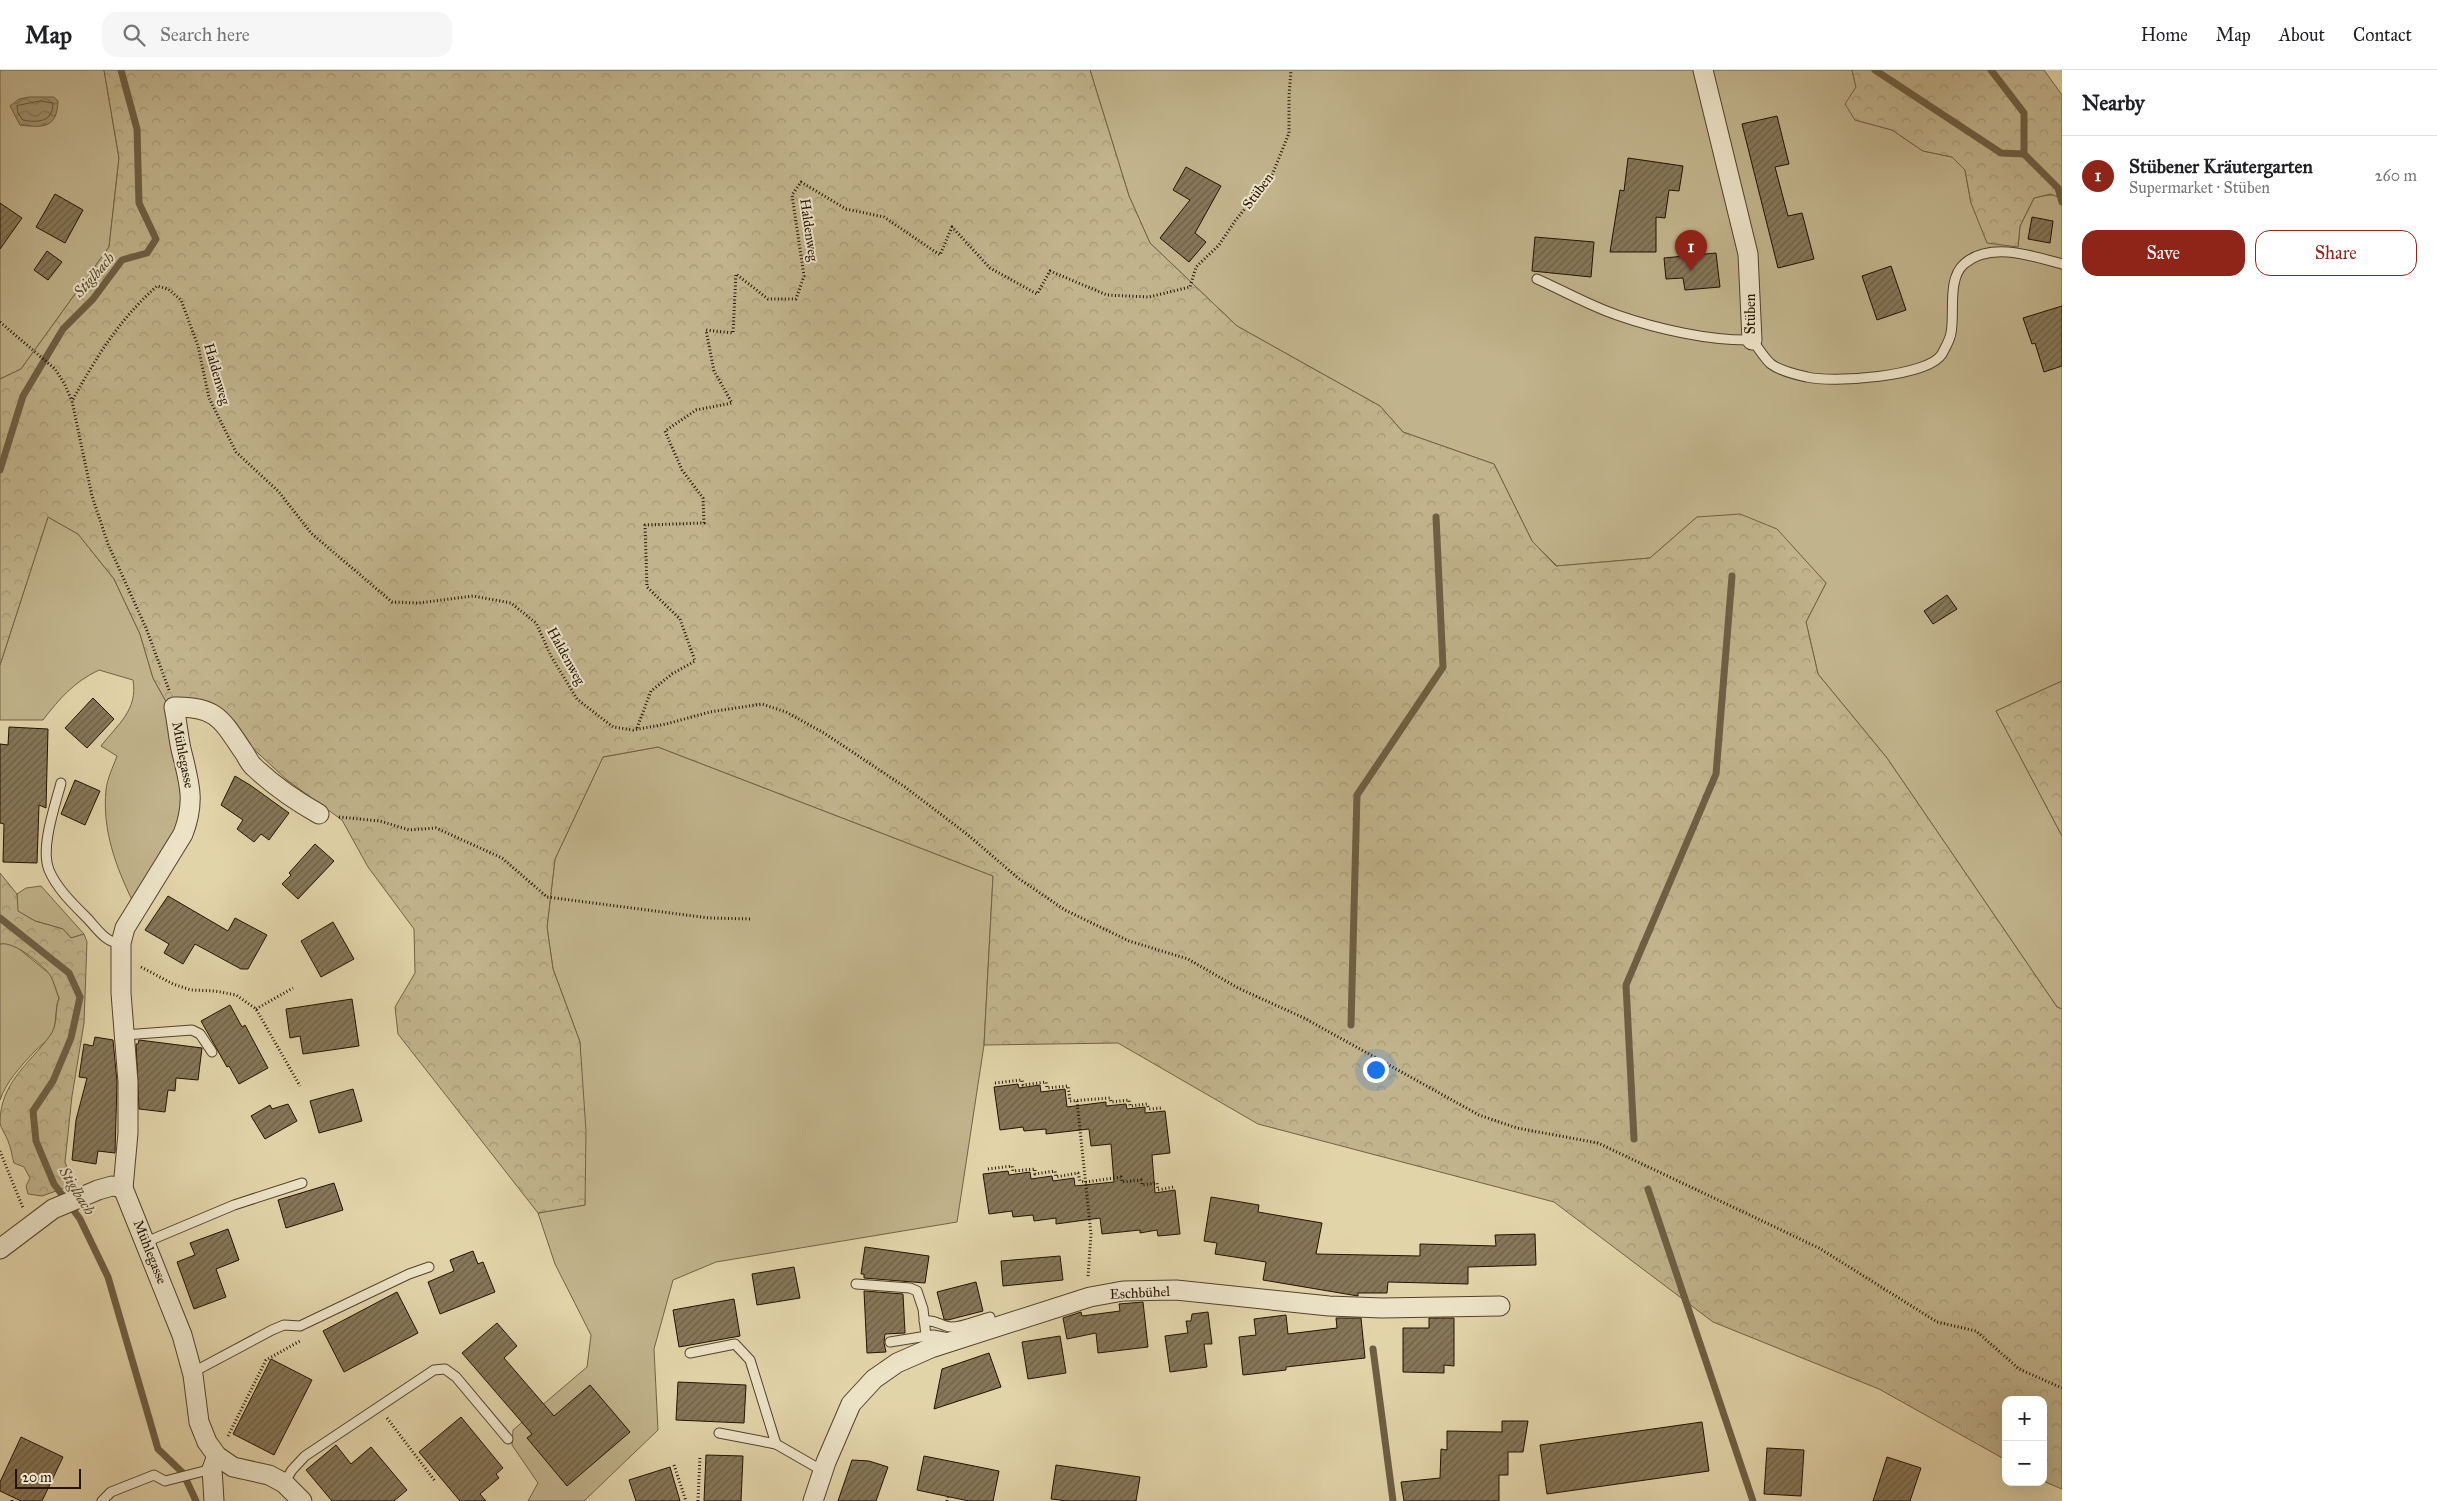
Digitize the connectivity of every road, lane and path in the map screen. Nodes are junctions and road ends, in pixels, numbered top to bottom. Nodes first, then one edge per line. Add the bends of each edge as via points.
1 (1291, 70) edge
2 (1703, 70) edge
3 (2062, 264) edge
4 (1196, 267) joint
5 (1537, 279) dead end
6 (0, 322) edge
7 (1752, 340) junction
8 (72, 401) junction
9 (174, 707) junction
10 (637, 729) junction
11 (61, 783) dead end
12 (319, 814) joint
13 (752, 919) dead end
14 (121, 952) junction
15 (293, 988) dead end
16 (256, 1009) junction
17 (124, 1035) junction
18 (212, 1052) dead end
19 (995, 1083) dead end
20 (300, 1086) dead end
21 (1077, 1101) junction
22 (1162, 1108) dead end
23 (0, 1151) edge
24 (988, 1169) dead end
25 (1086, 1182) junction
26 (302, 1183) dead end
27 (1173, 1187) dead end
28 (123, 1188) junction
29 (32, 1224) junction
30 (146, 1242) junction
31 (0, 1248) edge
32 (1088, 1265) dead end
33 (429, 1267) dead end
34 (856, 1284) dead end
35 (1500, 1306) dead end
36 (990, 1317) dead end
37 (924, 1320) junction
38 (926, 1336) junction
39 (308, 1337) dead end
40 (954, 1341) junction
41 (890, 1342) dead end
42 (690, 1353) dead end
43 (193, 1375) junction
44 (2062, 1388) edge
45 (378, 1407) junction
46 (719, 1434) dead end
47 (508, 1439) dead end
48 (776, 1444) junction
49 (700, 1456) dead end
50 (208, 1465) junction
51 (674, 1465) dead end
52 (823, 1471) junction
53 (435, 1481) dead end
54 (284, 1483) junction
55 (102, 1501) edge
56 (214, 1501) edge
57 (302, 1501) edge
58 (686, 1501) edge
59 (698, 1501) edge
60 (813, 1501) edge

1 - 4 path, Stüben via 1289,133 1272,175 1219,245
2 - 7 street, Stüben via 1748,254
3 - 7 lane via 2033,256 1997,252 1979,254 1963,265 1955,279 1951,335 1940,356 1920,368 1844,380 1807,377 1772,364
4 - 10 path, Haldenweg via 1190,287 1149,297 1107,295 1050,271 1036,294 990,268 952,227 940,255 884,217 846,208 801,182 792,195 804,276 796,299 768,299 736,274 733,332 706,330 714,371 732,403 696,410 665,431 682,470 703,498 704,523 645,526 647,587 680,619 695,661 651,691
5 - 7 lane, Stüben via 1617,315 1688,333
6 - 8 path via 55,369
8 - 9 path via 92,496 108,544 146,628
8 - 10 path, Haldenweg via 102,347 133,307 157,286 168,289 181,300 198,346 210,398 236,452 279,492 311,533 392,602 419,603 473,596 511,603 536,623 577,700 613,727
9 - 12 street, Mühlegasse via 208,710 232,735 252,765 280,789
9 - 14 street, Mühlegasse via 189,776 189,817 183,834 125,928
10 - 44 path, Haldenweg via 762,704 786,712 824,733 905,788 1018,878 1065,910 1129,942 1188,959 1238,988 1304,1018 1479,1115 1517,1128 1598,1143 1810,1244 1937,1322 1976,1331 2019,1369
11 - 14 lane via 46,859 50,871 63,892
12 - 13 path via 380,821 410,830 436,828 502,858 547,897 709,918
14 - 16 path via 191,990 236,995
14 - 17 street, Mühlegasse
15 - 16 path
16 - 20 path
17 - 18 lane via 192,1030 200,1034
17 - 28 street, Mühlegasse via 128,1134
19 - 21 path via 1022,1080 1023,1085 1046,1082 1047,1088 1068,1086 1070,1101
21 - 22 path via 1110,1098 1111,1102 1129,1100 1130,1106 1147,1104 1149,1109
21 - 25 path
23 - 29 path via 14,1190
24 - 25 path via 1012,1166 1013,1171 1035,1169 1036,1174 1078,1173 1080,1181
25 - 27 path via 1121,1177 1122,1182 1141,1180 1142,1185 1157,1183 1158,1190
25 - 32 path via 1091,1234
26 - 30 lane via 234,1205
28 - 29 street via 112,1186 83,1196 53,1209
28 - 30 street, Mühlegasse
29 - 31 street
30 - 43 street, Mühlegasse via 182,1335
33 - 43 lane via 300,1326 284,1325 272,1330
34 - 37 lane via 918,1291
35 - 40 street, Eschbühel via 1382,1308 1284,1302 1176,1290 1122,1291 1090,1297
36 - 37 lane via 949,1327 934,1320
37 - 38 lane
38 - 40 lane via 946,1337
38 - 41 lane
39 - 50 path via 266,1360
40 - 52 street, Eschbühel via 896,1363 874,1379 851,1404
42 - 48 lane via 735,1344 750,1360
43 - 50 street, Mühlegasse via 199,1422 207,1442
45 - 47 lane via 434,1370 445,1370 456,1377
45 - 53 path
45 - 54 lane via 305,1456
46 - 48 lane
48 - 52 lane
49 - 59 path
50 - 54 street, Mühlegasse via 269,1475
50 - 55 lane via 165,1481 154,1476 139,1480 111,1492
50 - 56 street
51 - 58 path
52 - 60 street, Eschbühel
54 - 57 street, Mühlegasse

